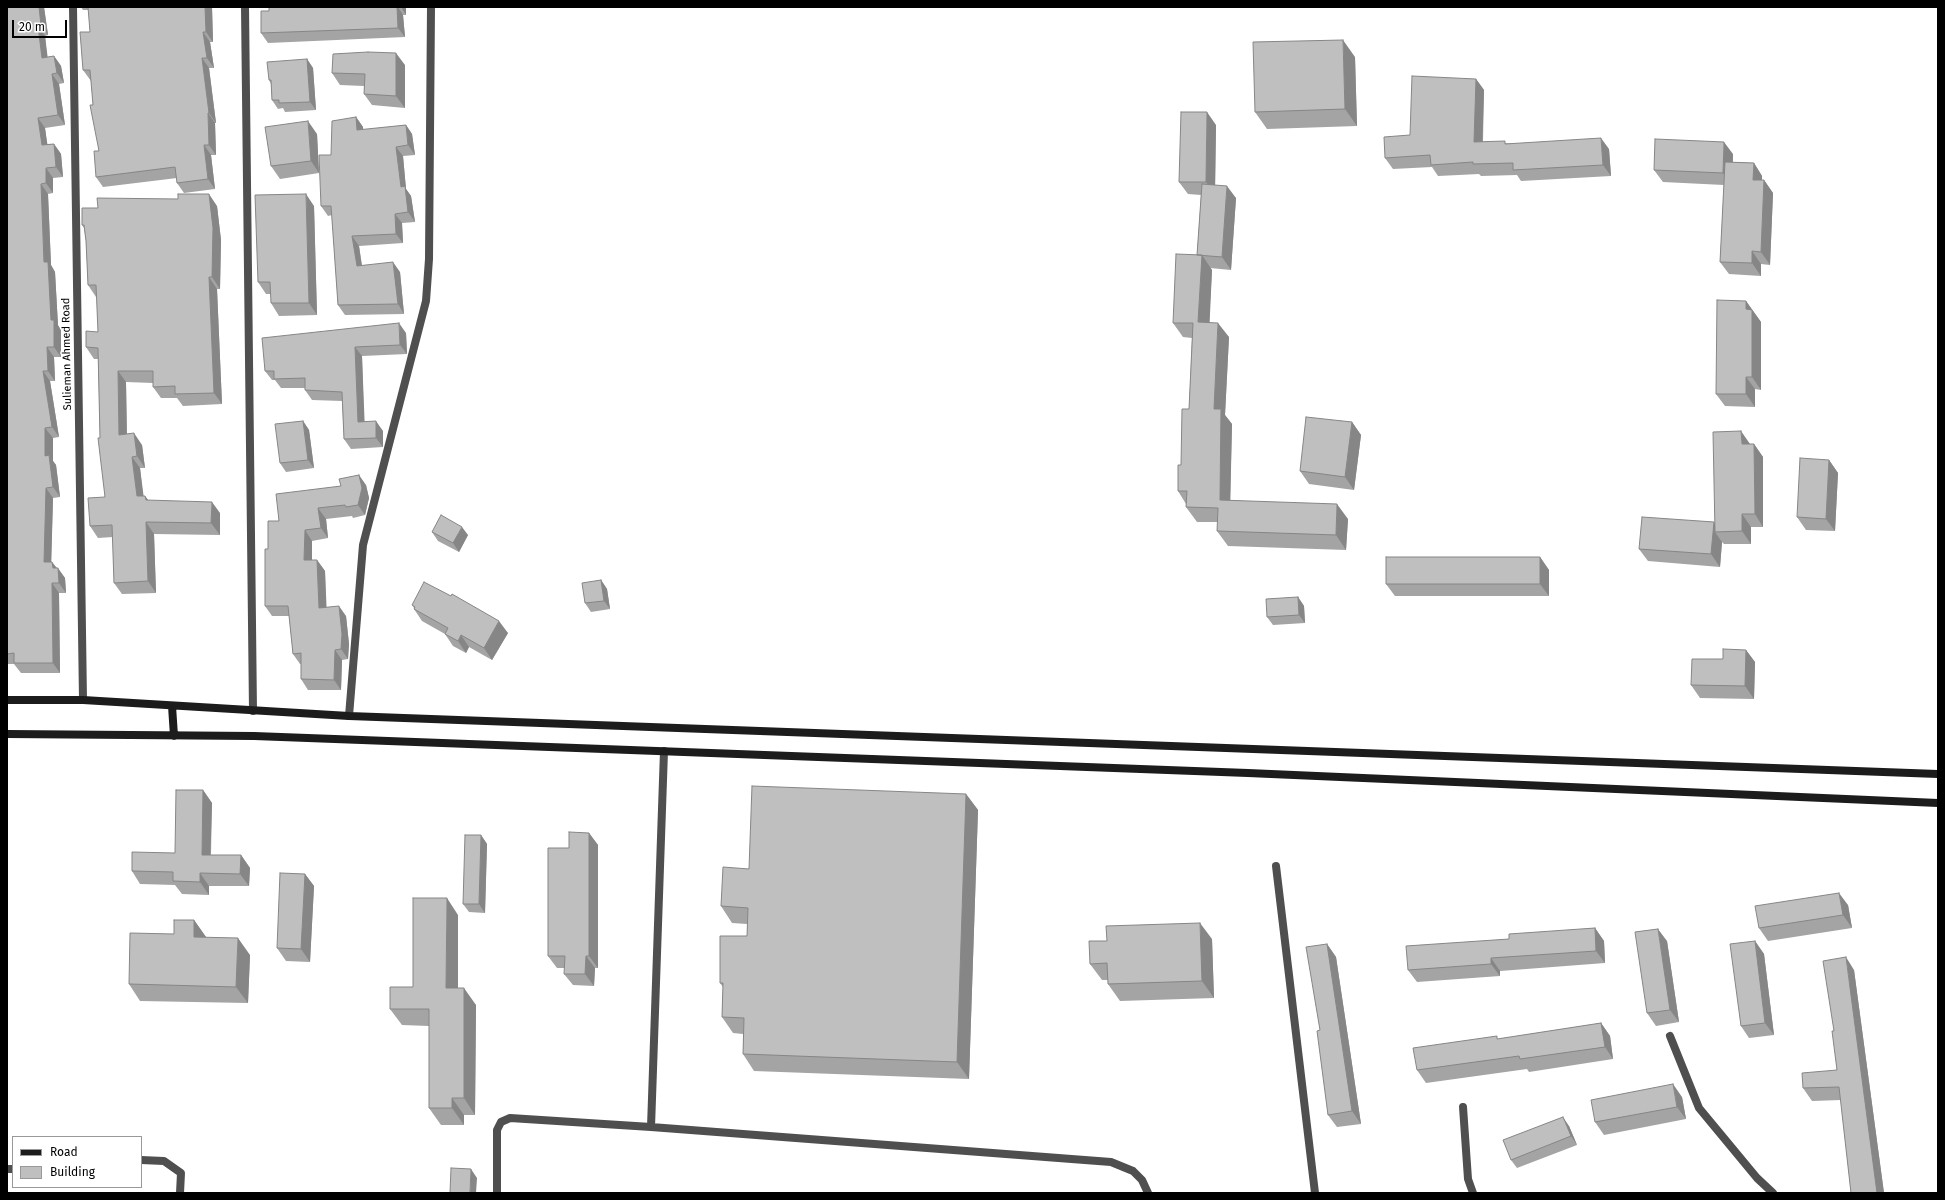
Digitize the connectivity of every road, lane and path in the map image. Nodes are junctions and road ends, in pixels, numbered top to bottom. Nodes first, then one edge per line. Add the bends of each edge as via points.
1 (73, 7) edge
2 (245, 7) edge
3 (431, 7) edge
4 (7, 700) edge
5 (83, 700) junction
6 (172, 706) junction
7 (253, 711) junction
8 (349, 716) junction
9 (7, 734) edge
10 (174, 736) junction
11 (664, 751) junction
12 (1938, 774) edge
13 (1938, 803) edge
14 (1276, 866) dead end
15 (1670, 1036) dead end
16 (1463, 1107) dead end
17 (651, 1127) junction
18 (142, 1160) edge
19 (180, 1193) edge
20 (497, 1193) edge
21 (1148, 1193) edge
22 (1315, 1193) edge
23 (1473, 1193) edge
24 (1773, 1193) edge

1 - 5 street, Sulieman Ahmed Road
2 - 7 street
3 - 8 street via 429,259 426,301 364,545
4 - 5 street
5 - 6 street
6 - 7 street
6 - 10 street
7 - 8 street
8 - 12 street
9 - 10 street
10 - 11 street via 254,736
11 - 13 street
11 - 17 street
14 - 22 street
15 - 24 street via 1699,1108 1757,1178
16 - 23 street via 1468,1178
17 - 20 street via 510,1118 500,1122 497,1130
17 - 21 street via 1111,1162 1133,1171 1142,1180
18 - 19 street via 164,1161 181,1173

